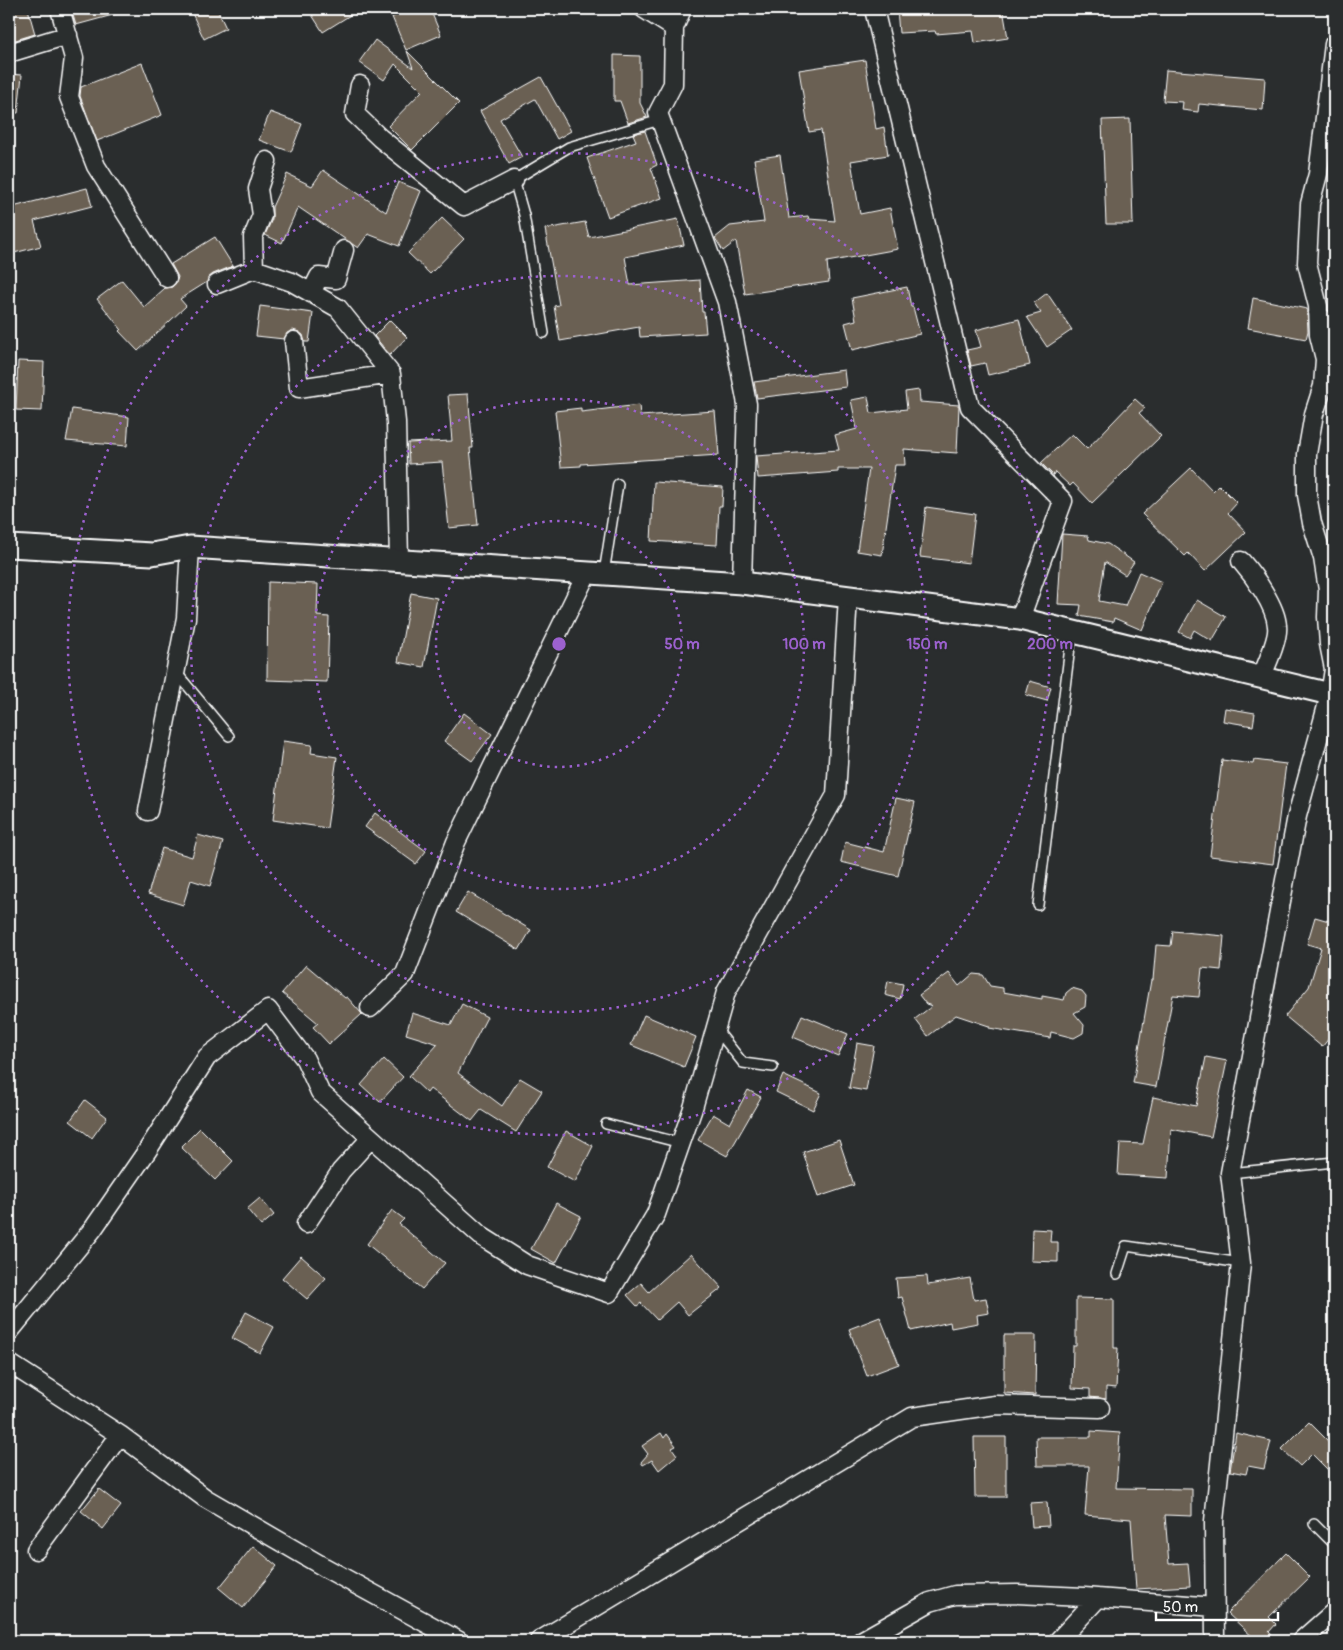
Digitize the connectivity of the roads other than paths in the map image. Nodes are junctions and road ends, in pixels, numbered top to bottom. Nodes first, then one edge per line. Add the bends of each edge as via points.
1 (60, 9) edge
2 (644, 9) edge
3 (682, 9) edge
4 (874, 9) edge
5 (674, 28) junction
6 (68, 34) junction
7 (1334, 44) edge
8 (9, 53) edge
9 (360, 85) dead end
10 (660, 120) junction
11 (267, 161) dead end
12 (514, 180) junction
13 (344, 250) dead end
14 (254, 269) junction
15 (166, 278) dead end
16 (217, 284) dead end
17 (311, 293) junction
18 (1318, 313) junction
19 (544, 333) dead end
20 (1334, 334) edge
21 (294, 340) dead end
22 (391, 374) junction
23 (618, 484) dead end
24 (9, 546) edge
25 (190, 547) junction
26 (399, 560) junction
27 (1241, 561) dead end
28 (595, 573) junction
29 (742, 583) junction
30 (848, 597) junction
31 (1020, 619) junction
32 (1072, 631) junction
33 (176, 672) junction
34 (1262, 678) junction
35 (1332, 695) edge
36 (229, 736) dead end
37 (148, 811) dead end
38 (1038, 905) dead end
39 (370, 1008) dead end
40 (716, 1029) junction
41 (773, 1067) dead end
42 (606, 1124) dead end
43 (371, 1138) junction
44 (681, 1143) junction
45 (1334, 1162) edge
46 (1230, 1173) junction
47 (306, 1224) dead end
48 (1241, 1263) junction
49 (1117, 1274) dead end
50 (9, 1332) edge
51 (9, 1363) edge
52 (1100, 1408) dead end
53 (120, 1435) junction
54 (1314, 1524) dead end
55 (1334, 1544) edge
56 (36, 1550) dead end
57 (1098, 1598) junction
58 (1215, 1607) junction
59 (1334, 1612) edge
60 (459, 1641) edge
61 (539, 1641) edge
62 (861, 1641) edge
63 (1058, 1641) edge
64 (1215, 1641) edge
65 (1301, 1641) edge

1 - 6 street
2 - 5 street
3 - 5 street
4 - 31 street via 970,407 1064,501
5 - 10 street via 673,84 658,113
6 - 8 street
6 - 15 street via 74,58 69,97 96,166
7 - 18 street via 1318,174 1310,204 1307,263
9 - 12 street via 355,114 464,206
10 - 12 lane via 569,147
10 - 29 street via 727,302 747,404
11 - 14 street via 258,189 262,215 253,237
12 - 19 lane via 524,215
13 - 17 street via 336,279 319,277
14 - 16 street
14 - 17 street via 292,282
17 - 22 street via 338,308
18 - 20 street
18 - 35 street via 1324,359 1323,386 1307,454 1307,494 1328,590 1327,626 1334,669
21 - 22 street via 299,388
22 - 26 street via 396,422
23 - 28 lane
24 - 25 street via 152,554
25 - 26 street
25 - 33 street via 186,618
26 - 28 street
27 - 34 street via 1272,609 1278,626
28 - 29 street
28 - 39 street via 456,842 405,974
29 - 30 street
30 - 31 street
30 - 40 street via 836,795 726,992
31 - 32 street
32 - 34 street
32 - 38 lane
33 - 36 lane
33 - 37 street
34 - 35 street
35 - 46 street via 1297,816
40 - 41 lane via 744,1063
40 - 44 street
42 - 44 lane
43 - 44 street via 481,1236 527,1265 609,1293 656,1214
43 - 47 street via 341,1171
43 - 50 street via 320,1092 305,1059 268,1010 207,1057 93,1229
45 - 46 lane
46 - 48 street
48 - 49 lane via 1126,1246
48 - 58 street via 1214,1521
51 - 53 street
52 - 61 street via 995,1406 912,1417
53 - 56 street
53 - 60 street via 205,1498
54 - 55 lane
57 - 58 street
57 - 62 street via 955,1594 930,1602
57 - 63 street
58 - 64 street
59 - 65 street

